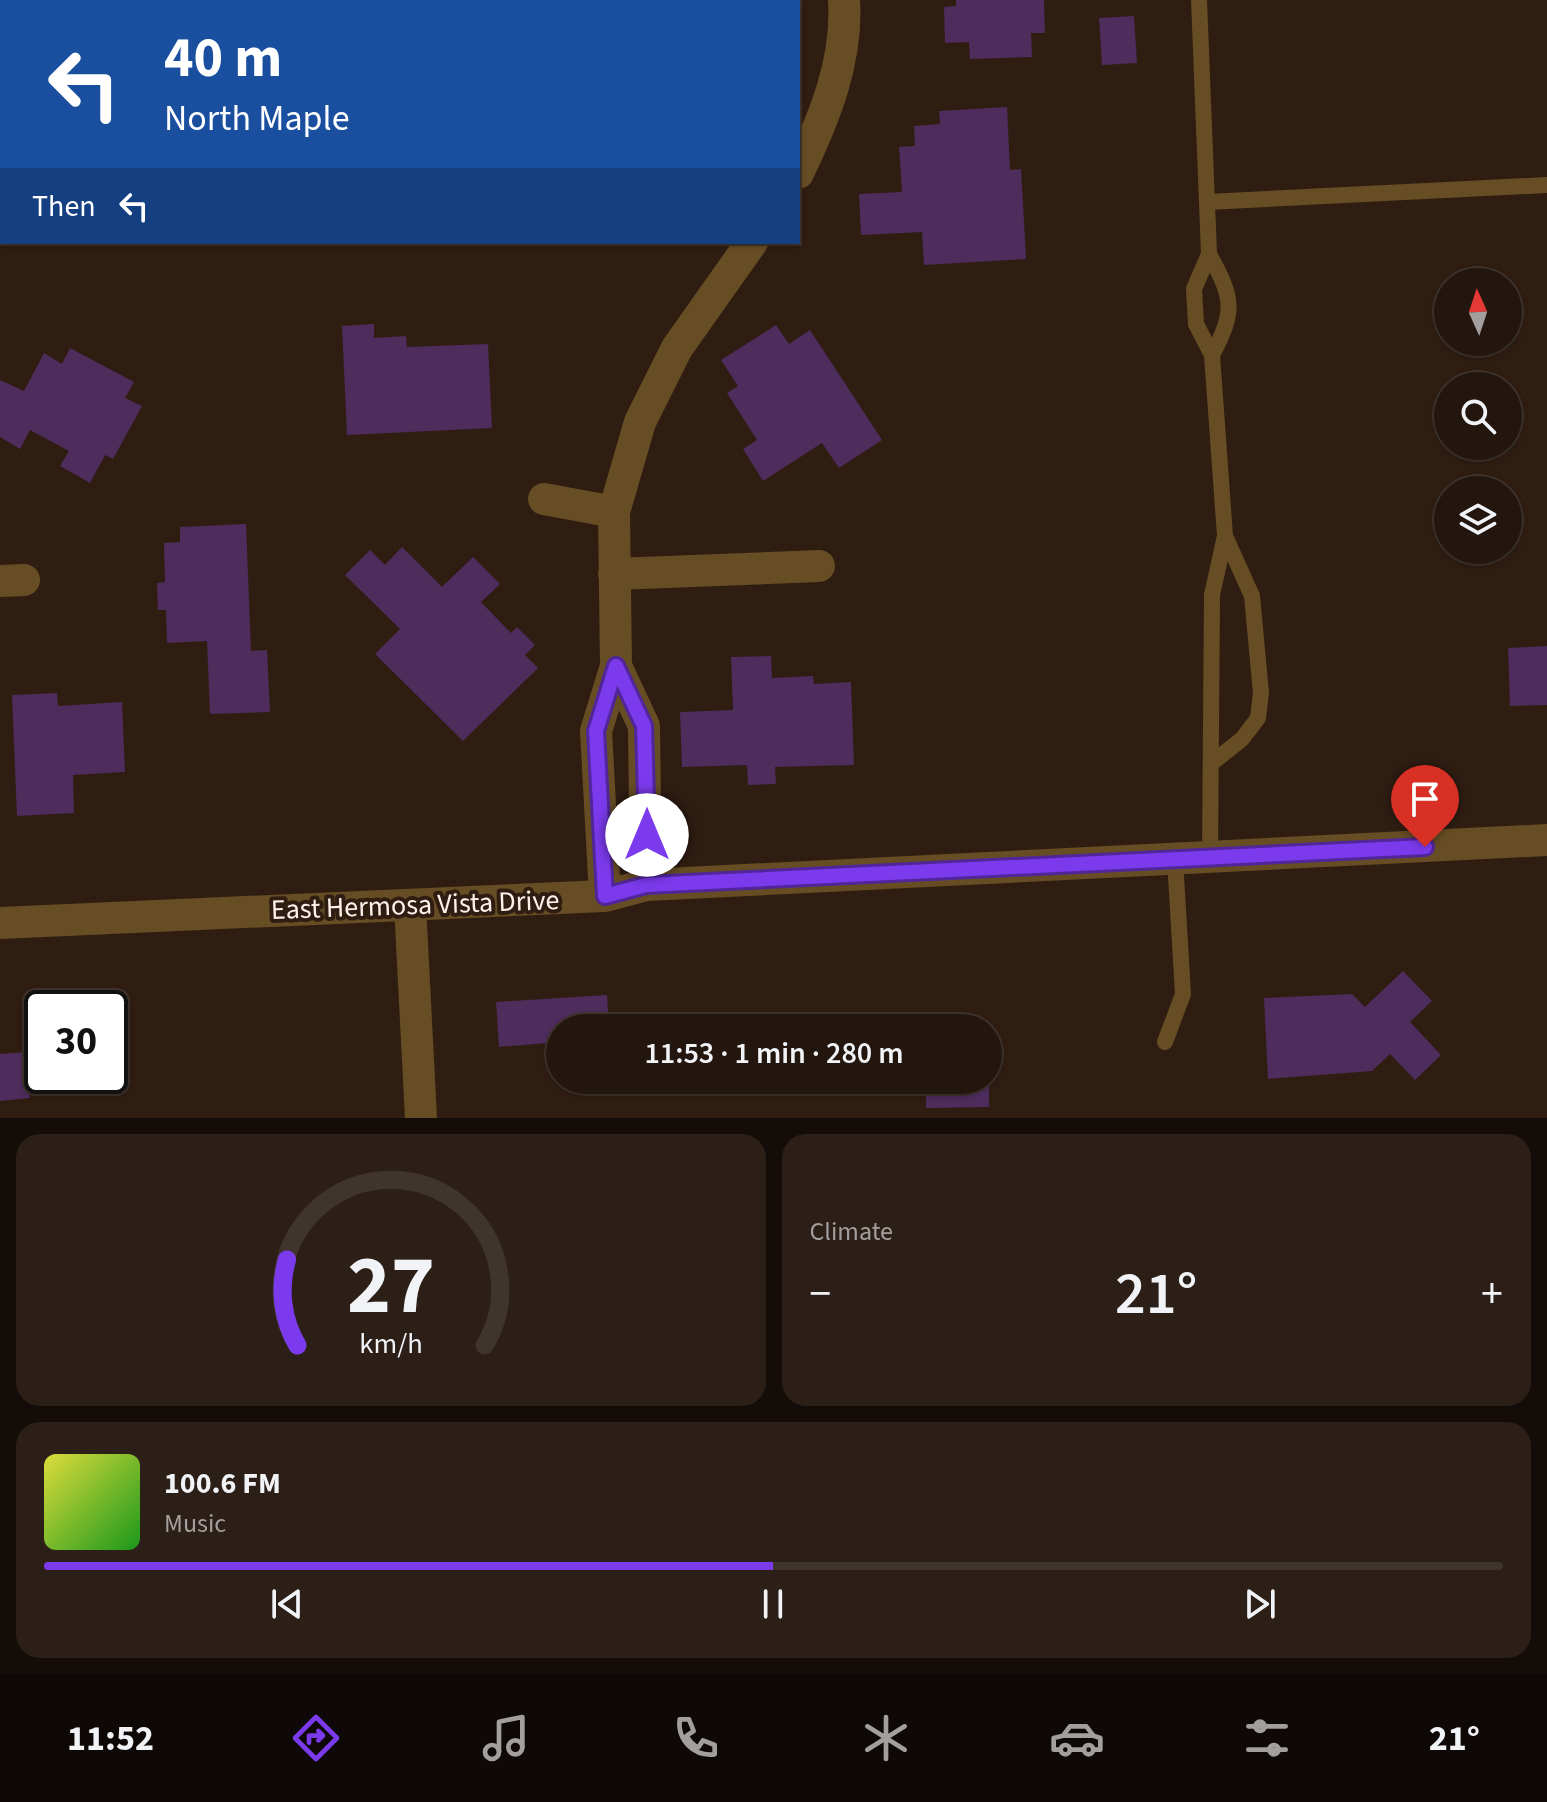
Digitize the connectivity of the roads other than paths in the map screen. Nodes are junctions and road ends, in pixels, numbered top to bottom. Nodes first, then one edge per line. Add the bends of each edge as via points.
1 (844, 0) edge
2 (1199, 0) edge
3 (800, 169) edge
4 (1547, 185) edge
5 (1207, 202) junction
6 (751, 244) edge
7 (1209, 254) junction
8 (1212, 355) junction
9 (544, 499) dead end
10 (614, 512) junction
11 (1225, 536) junction
12 (819, 566) dead end
13 (614, 574) junction
14 (616, 666) junction
15 (1213, 762) junction
16 (1547, 840) edge
17 (1210, 858) junction
18 (1175, 859) junction
19 (646, 885) junction
20 (605, 896) junction
21 (410, 905) junction
22 (0, 923) edge
23 (1165, 1042) dead end
24 (421, 1118) edge

1 - 3 street via 838,70
2 - 5 lane
4 - 5 lane
5 - 7 lane
6 - 10 street via 677,348 640,422
7 - 8 lane via 1194,289 1196,324
7 - 8 lane via 1227,287 1229,323
8 - 11 lane
9 - 10 street
10 - 13 street
11 - 15 lane via 1212,595
11 - 15 lane via 1252,596 1261,693 1258,718
12 - 13 street
13 - 14 street
14 - 19 street via 644,726
14 - 20 street via 596,731
15 - 17 lane
16 - 17 street, East Hermosa Vista Drive
17 - 18 street, East Hermosa Vista Drive
18 - 19 street, East Hermosa Vista Drive
18 - 23 lane via 1183,994
19 - 20 street, East Hermosa Vista Drive
20 - 21 street, East Hermosa Vista Drive
21 - 22 street, East Hermosa Vista Drive
21 - 24 street

